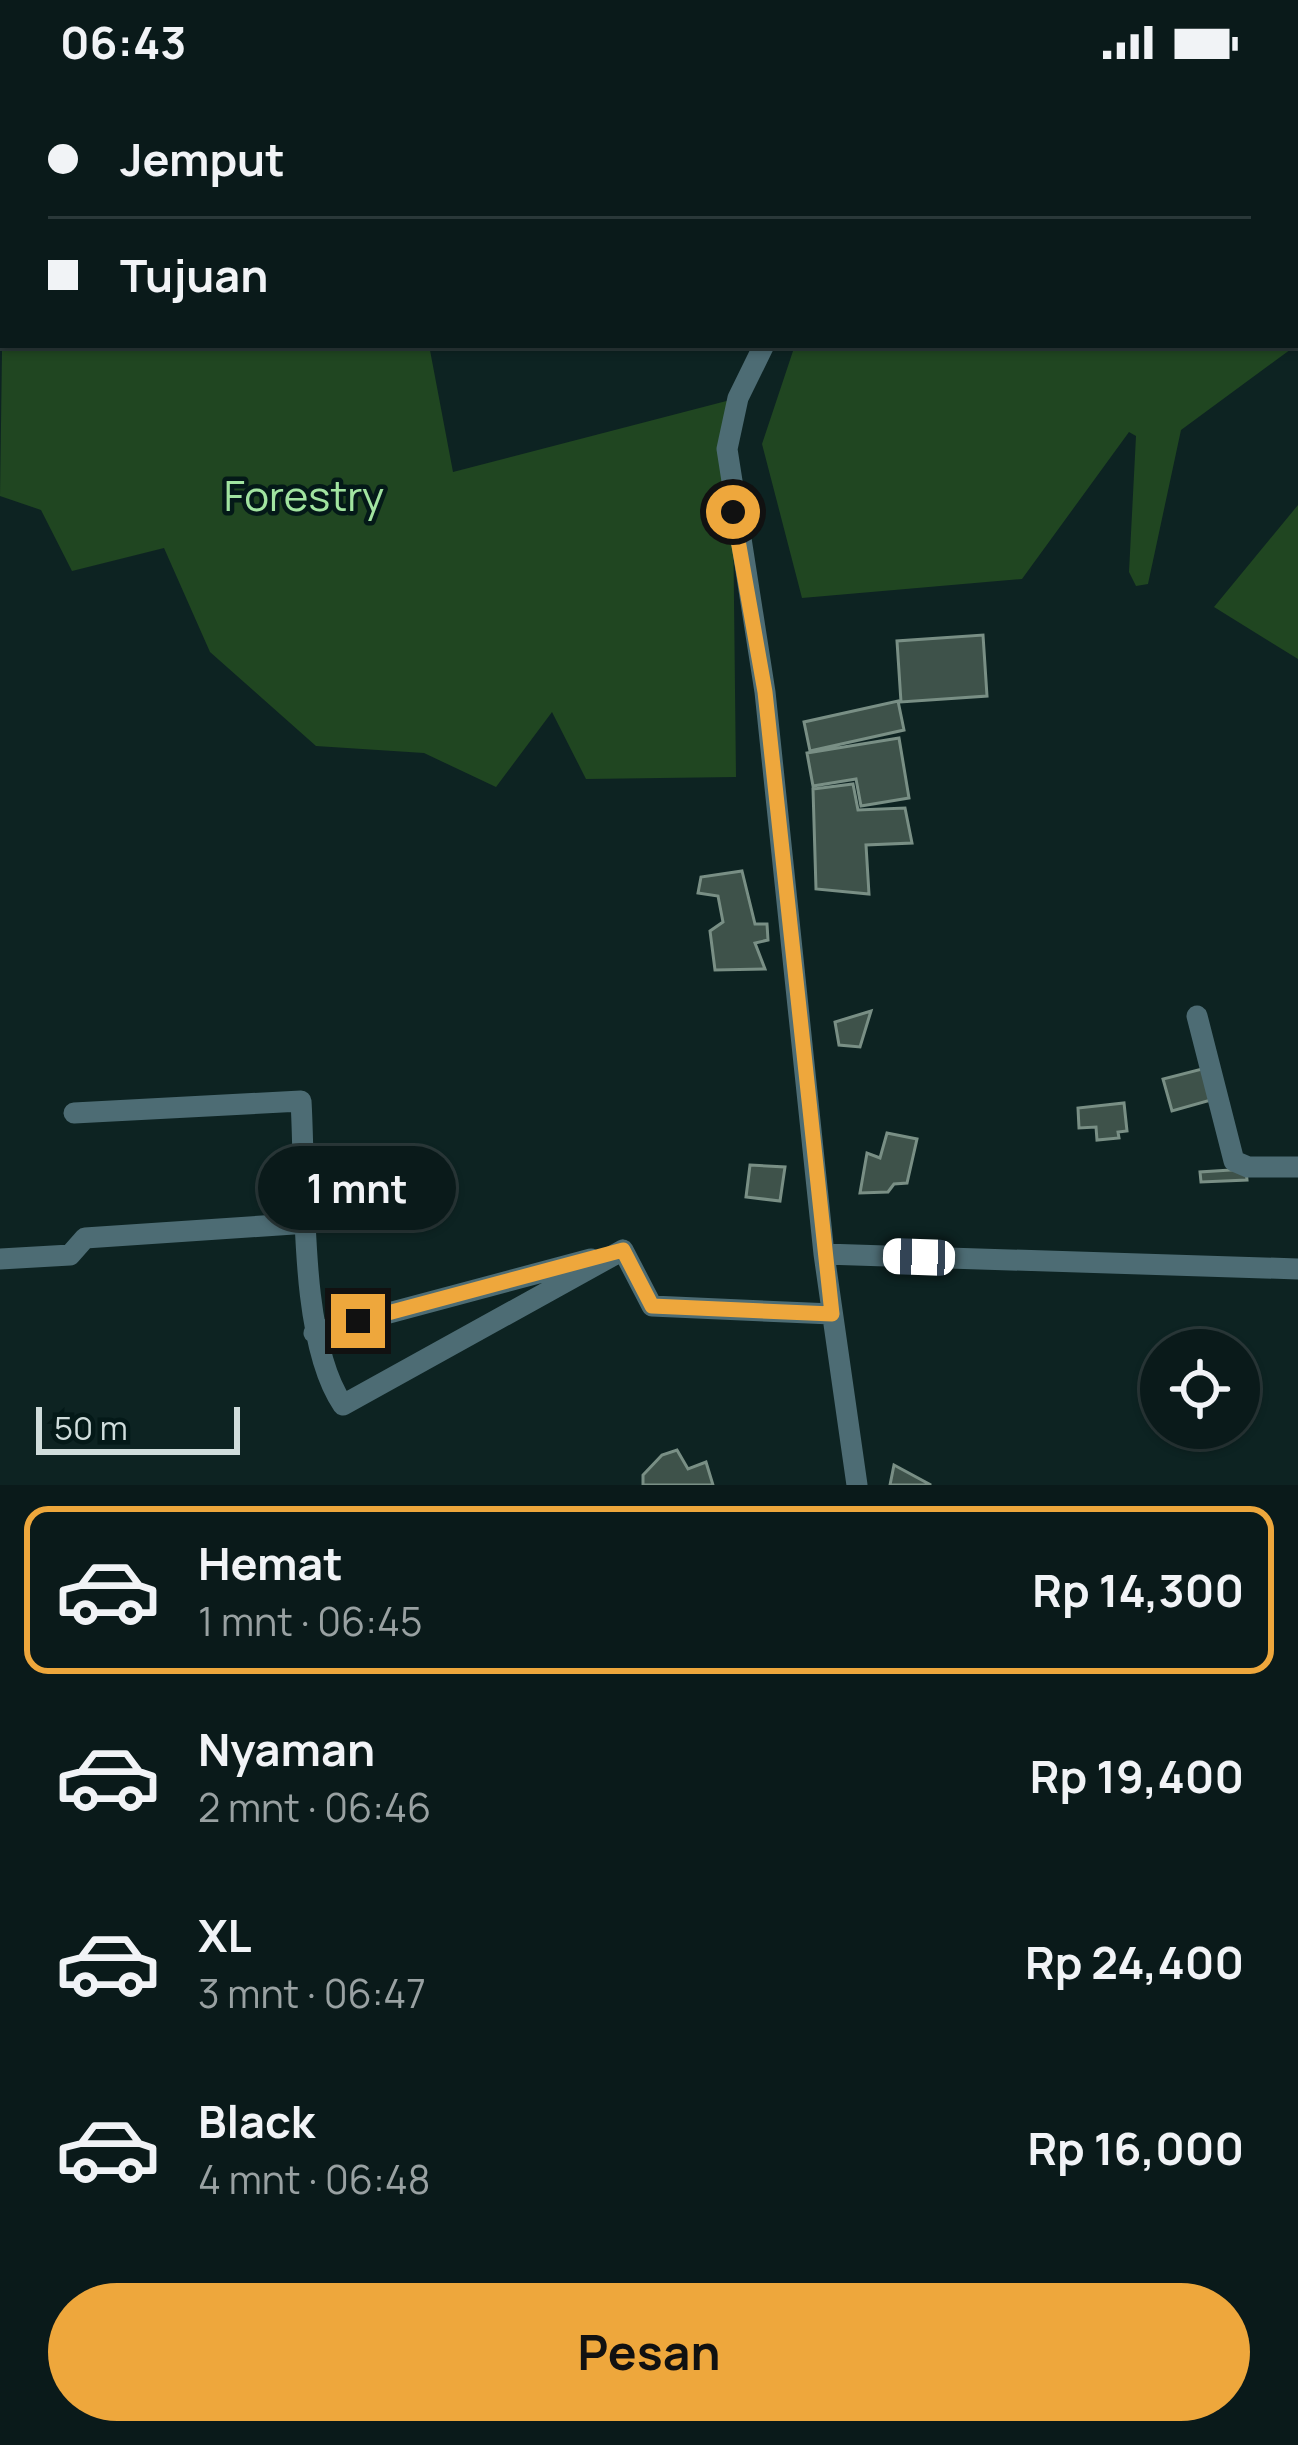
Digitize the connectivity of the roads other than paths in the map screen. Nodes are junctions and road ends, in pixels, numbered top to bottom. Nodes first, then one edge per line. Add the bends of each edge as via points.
1 (763, 348) edge
2 (1197, 1016) dead end
3 (74, 1113) dead end
4 (1298, 1167) edge
5 (308, 1223) junction
6 (623, 1250) junction
7 (824, 1254) junction
8 (0, 1259) edge
9 (1298, 1269) edge
10 (832, 1314) junction
11 (314, 1333) junction
12 (857, 1485) edge

1 - 7 street via 738,398 727,449 765,692
2 - 4 street via 1234,1161
3 - 5 street via 301,1101
5 - 8 street via 85,1238 70,1255
5 - 11 street
6 - 10 street via 652,1306
6 - 11 street
6 - 11 street via 343,1405 326,1380
7 - 9 street
7 - 10 street
10 - 12 street

